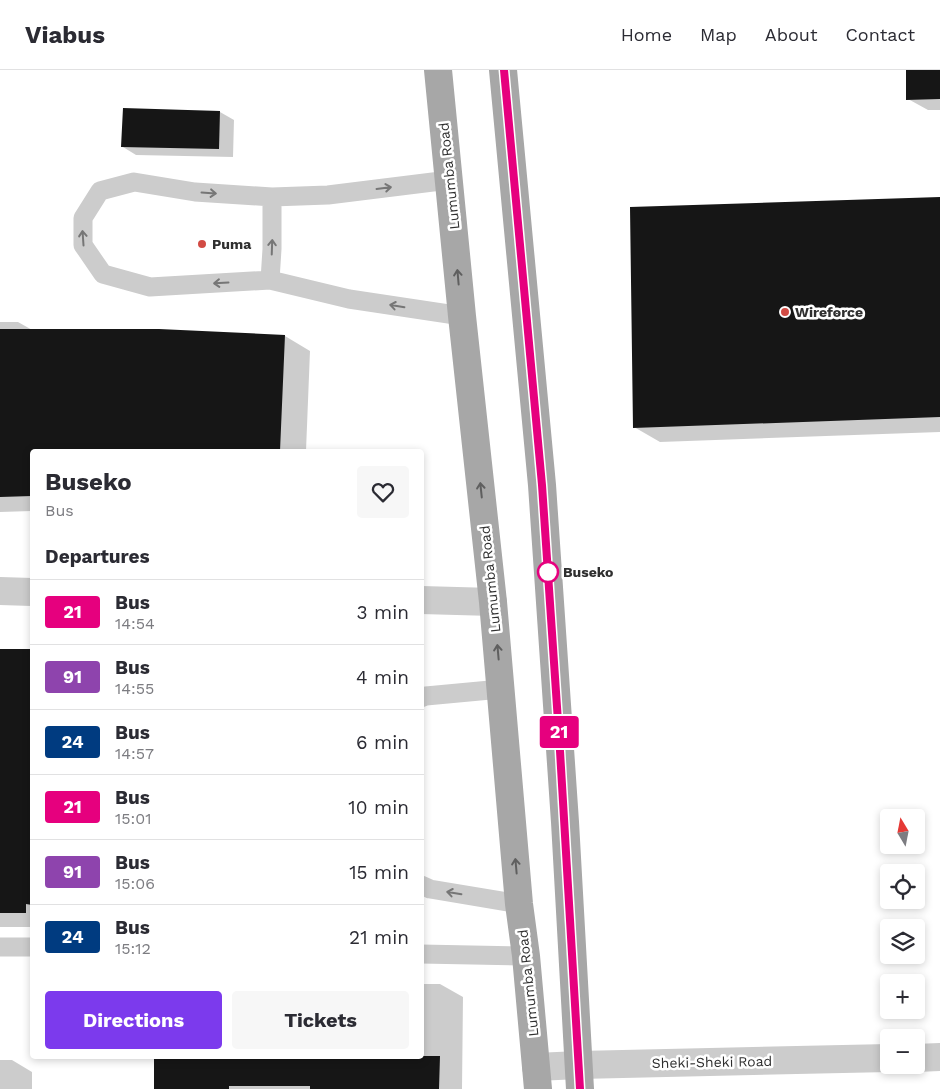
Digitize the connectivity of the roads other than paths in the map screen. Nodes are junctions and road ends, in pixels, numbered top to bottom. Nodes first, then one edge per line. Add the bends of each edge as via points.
1 (438, 70) edge
2 (504, 70) edge
3 (449, 180) junction
4 (272, 197) junction
5 (270, 280) junction
6 (462, 316) junction
7 (0, 591) edge
8 (30, 592) edge
9 (424, 600) edge
10 (493, 602) junction
11 (501, 689) junction
12 (424, 697) edge
13 (424, 886) edge
14 (520, 904) junction
15 (0, 947) edge
16 (30, 947) edge
17 (424, 954) edge
18 (526, 956) junction
19 (940, 1057) edge
20 (925, 1058) edge
21 (880, 1059) edge
22 (579, 1077) edge
23 (537, 1078) edge

1 - 3 main road, Lumumba Road
2 - 22 main road via 542,485
4 -> 3 lane via 328,195
6 -> 3 main road, Lumumba Road
5 -> 4 lane
5 -> 4 lane via 150,287 103,274 83,245 83,218 100,191 134,182 195,192
6 -> 5 lane via 349,299
10 -> 6 main road, Lumumba Road
7 - 8 street
9 - 10 street
11 -> 10 main road, Lumumba Road
11 - 12 lane
14 -> 11 main road, Lumumba Road
14 -> 13 lane
14 - 18 main road, Lumumba Road
15 - 16 lane
17 - 18 lane
18 - 23 main road, Lumumba Road
19 - 20 street
21 - 22 street, Sheki-Sheki Road
22 - 23 street, Sheki-Sheki Road

